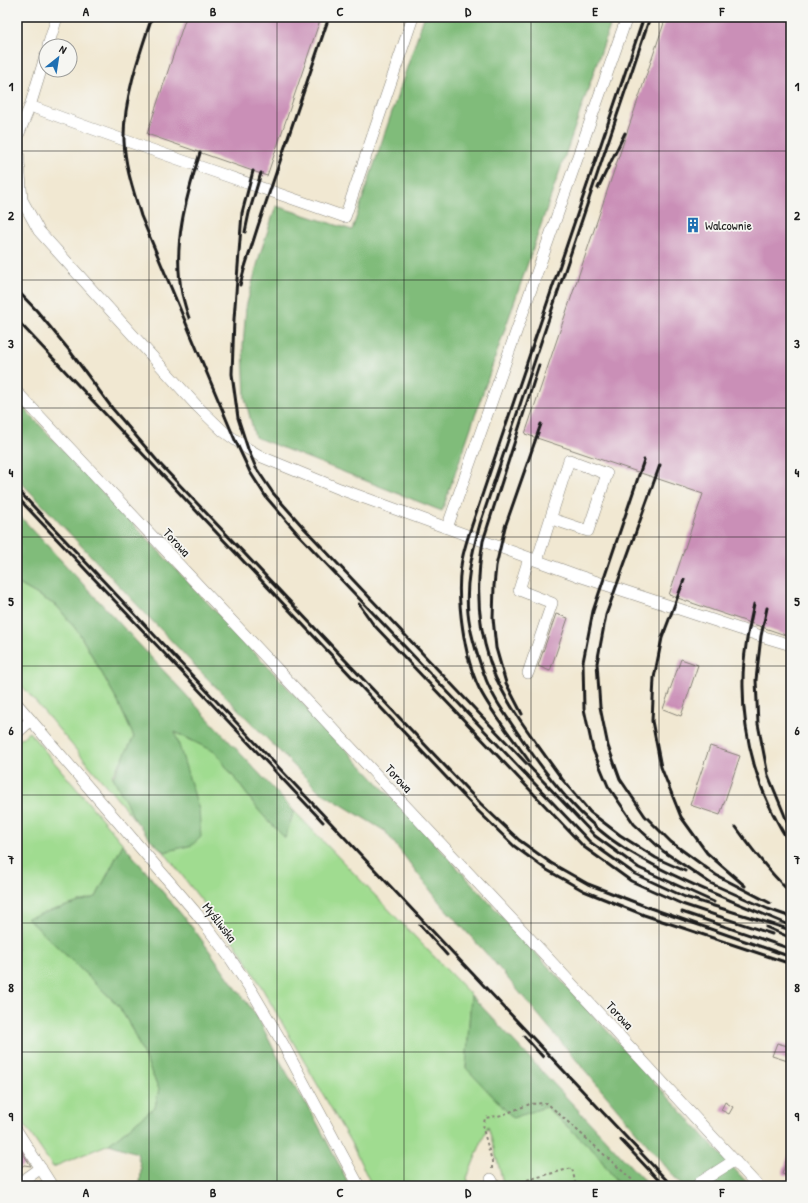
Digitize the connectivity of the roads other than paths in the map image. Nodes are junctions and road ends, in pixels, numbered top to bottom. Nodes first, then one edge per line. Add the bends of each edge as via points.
1 (58, 17) edge
2 (413, 17) edge
3 (627, 17) edge
4 (51, 38) edge
5 (39, 78) edge
6 (30, 106) junction
7 (17, 392) edge
8 (555, 520) dead end
9 (447, 528) junction
10 (533, 559) junction
11 (791, 645) edge
12 (528, 673) dead end
13 (17, 704) edge
14 (31, 720) junction
15 (17, 733) edge
16 (17, 1131) edge
17 (735, 1160) junction
18 (41, 1168) junction
19 (700, 1183) dead end
20 (17, 1185) edge
21 (52, 1186) edge
22 (359, 1186) edge
23 (758, 1186) edge

1 - 4 street
2 - 6 street via 345,218
3 - 9 street
5 - 6 street
6 - 9 street via 17,138 22,200 39,231 196,405 223,431 262,456 340,489
7 - 17 street, Torowa
8 - 10 street via 588,531 607,474 569,460
9 - 10 street
10 - 11 street
10 - 12 street via 519,590 552,603
13 - 14 street, Myśliwska
14 - 15 street
14 - 22 street, Myśliwska via 197,914 230,958 283,1044
16 - 18 street
17 - 19 street
17 - 23 street, Torowa
18 - 20 street
18 - 21 street

